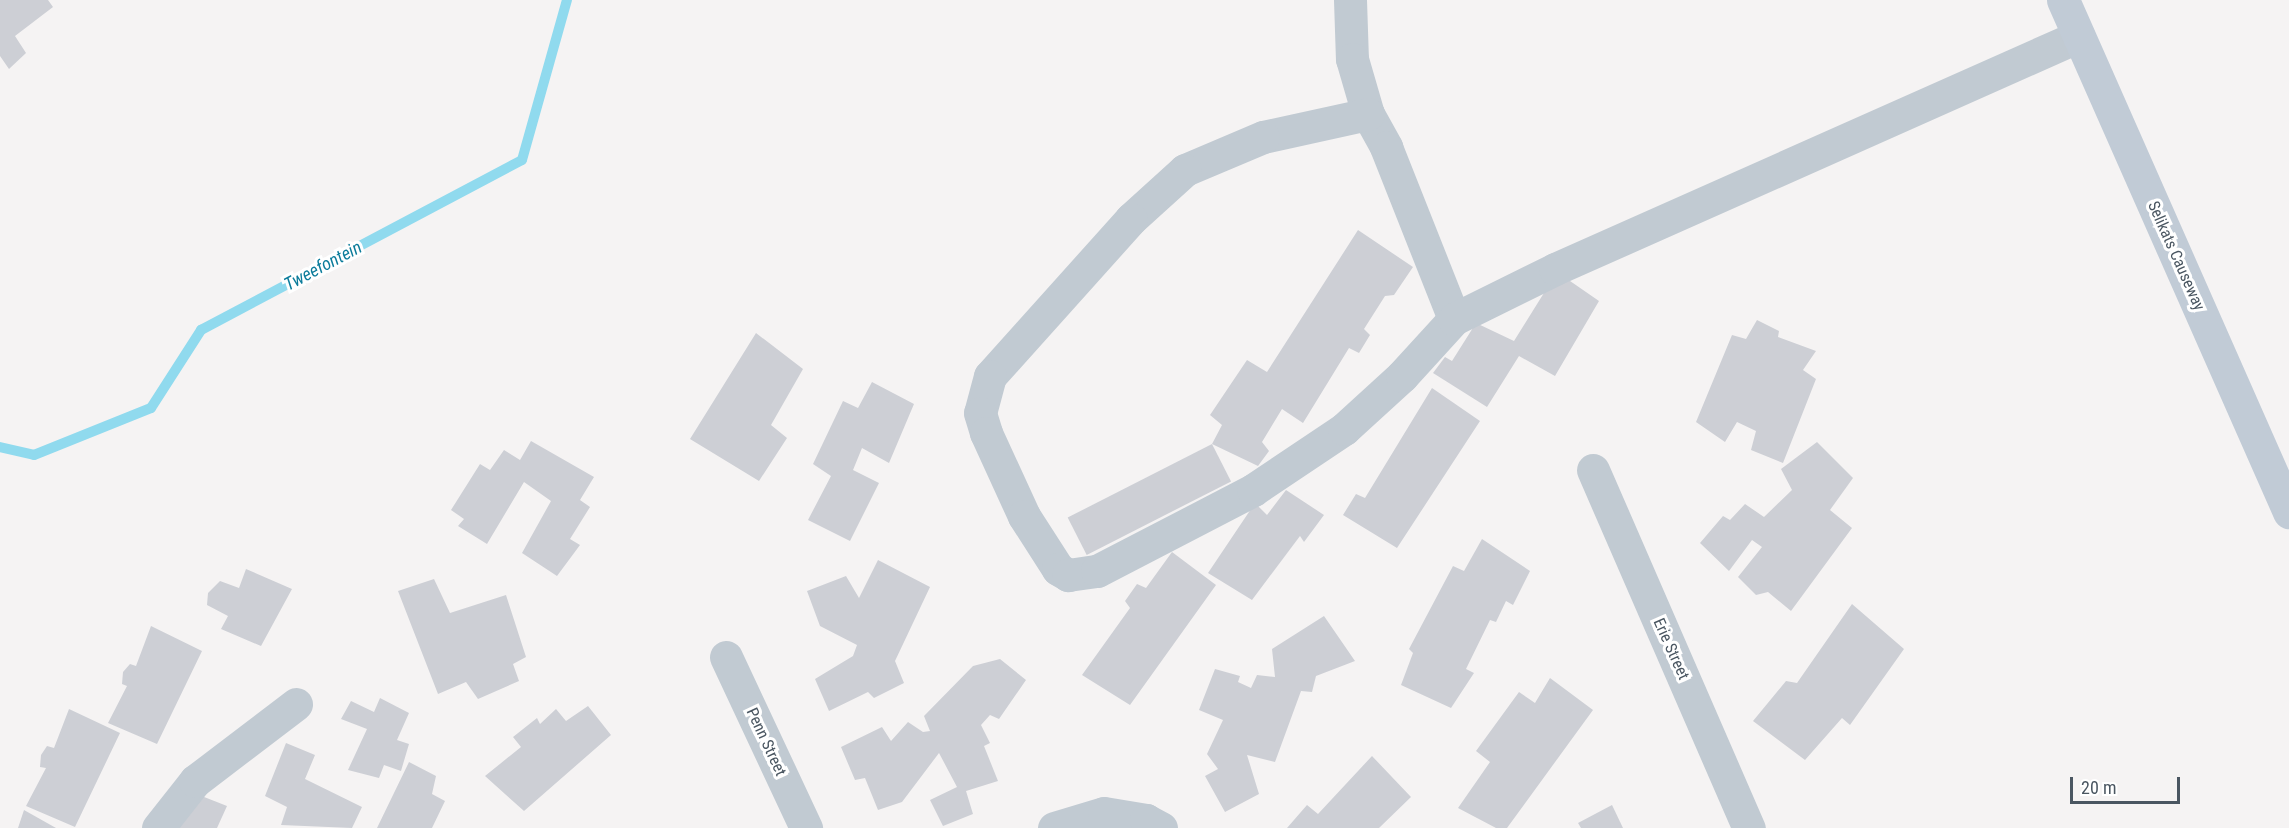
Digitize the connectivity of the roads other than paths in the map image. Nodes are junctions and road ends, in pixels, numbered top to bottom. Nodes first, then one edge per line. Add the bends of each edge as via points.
1 (1350, 0) edge
2 (2063, 0) edge
3 (2079, 36) junction
4 (1368, 114) junction
5 (1454, 319) junction
6 (1593, 470) dead end
7 (2289, 512) edge
8 (726, 657) dead end
9 (296, 704) dead end
10 (158, 828) edge
11 (806, 828) edge
12 (1053, 828) edge
13 (1161, 828) edge
14 (1749, 828) edge

1 - 4 street via 1352,59
2 - 3 street, Selikats Causeway
3 - 5 street via 1556,269
3 - 7 street, Selikats Causeway
4 - 5 street via 1386,147
4 - 5 street via 1263,137 1213,155 1158,191 990,376 980,413 986,433 1024,516 1058,569 1080,575 1253,490 1320,448 1402,376
6 - 14 street, Erie Street
8 - 11 street, Penn Street
9 - 10 street via 195,781
12 - 13 street via 1104,813 1146,820

